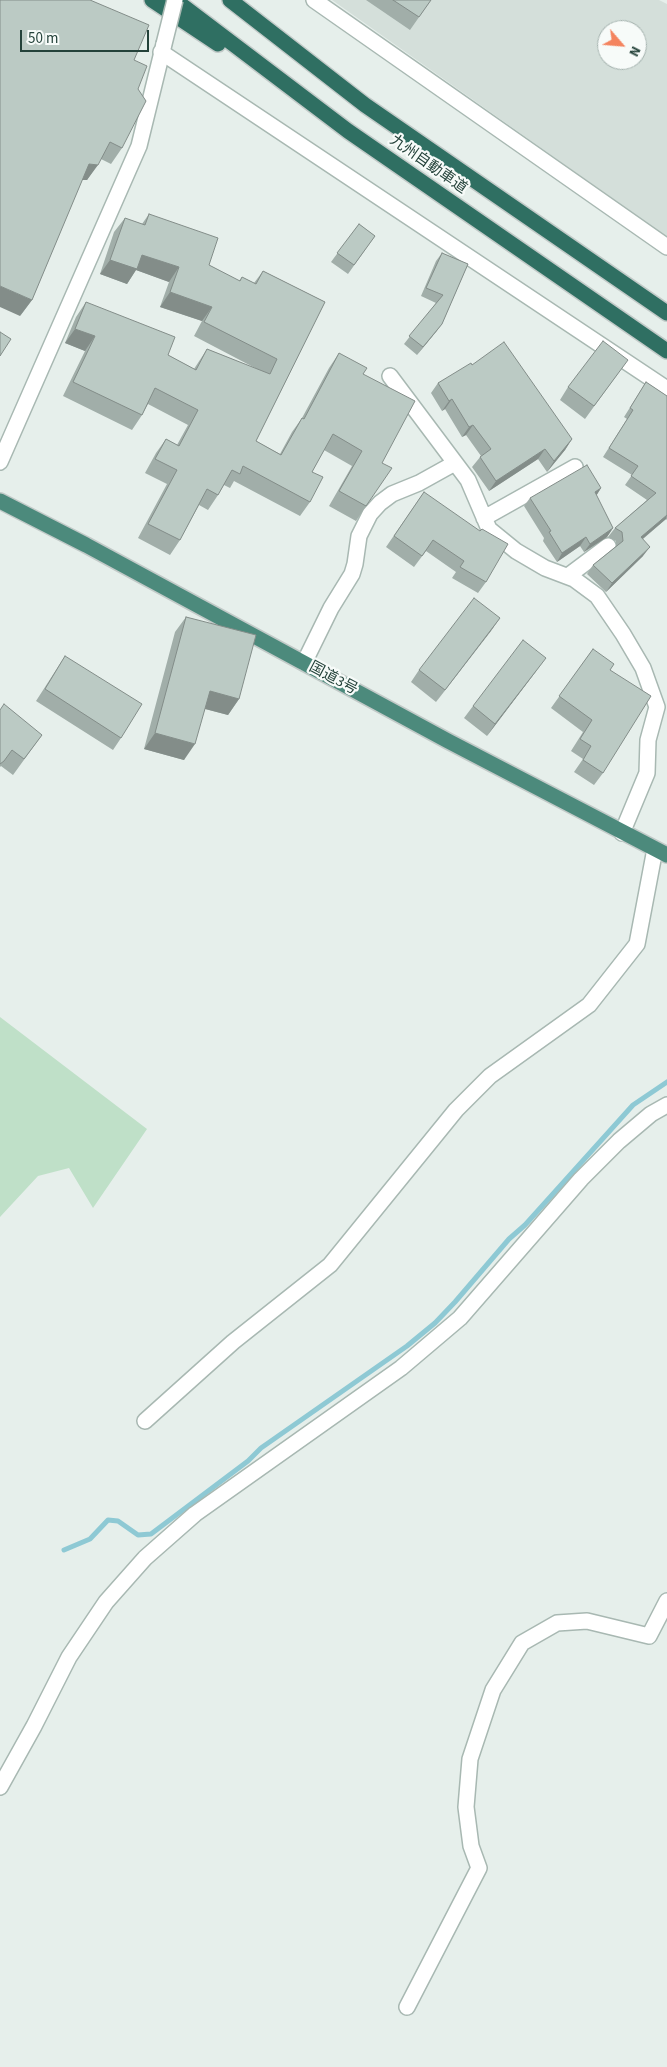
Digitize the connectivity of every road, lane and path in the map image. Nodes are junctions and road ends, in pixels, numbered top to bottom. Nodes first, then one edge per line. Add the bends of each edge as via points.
1 (152, 0) edge
2 (175, 0) edge
3 (230, 0) edge
4 (314, 0) edge
5 (162, 48) junction
6 (348, 131) junction
7 (667, 247) edge
8 (667, 313) edge
9 (667, 351) edge
10 (390, 376) dead end
11 (667, 389) edge
12 (0, 462) edge
13 (455, 463) junction
14 (575, 468) dead end
15 (0, 501) edge
16 (484, 518) junction
17 (608, 546) dead end
18 (568, 576) junction
19 (304, 663) junction
20 (622, 833) junction
21 (661, 852) edge
22 (667, 1105) edge
23 (145, 1421) dead end
24 (667, 1601) edge
25 (0, 1787) edge
26 (407, 2007) dead end

1 - 6 highway
2 - 5 street, bridge
2 - 6 highway, 九州自動車道
3 - 8 highway, 九州自動車道 via 365,105
4 - 7 street
5 - 11 street
5 - 12 street via 139,146
6 - 9 highway, 九州自動車道
10 - 13 street
13 - 16 street via 468,480
13 - 19 street via 392,494 370,514 359,536 352,574
14 - 16 street
15 - 19 highway, 国道3号
16 - 18 street via 489,529 516,551 545,568
17 - 18 street
18 - 20 street via 597,596 623,634 643,668 657,707 648,740 647,773
19 - 20 highway, 国道3号
20 - 21 highway, 国道3号
21 - 23 street via 637,944 589,1006 490,1076 456,1110 330,1266 233,1342
22 - 25 street via 619,1141 581,1179 460,1318 401,1368 196,1514 144,1558 106,1602 69,1657
24 - 26 street via 649,1636 587,1622 557,1623 522,1643 493,1690 470,1759 466,1807 471,1846 479,1868

